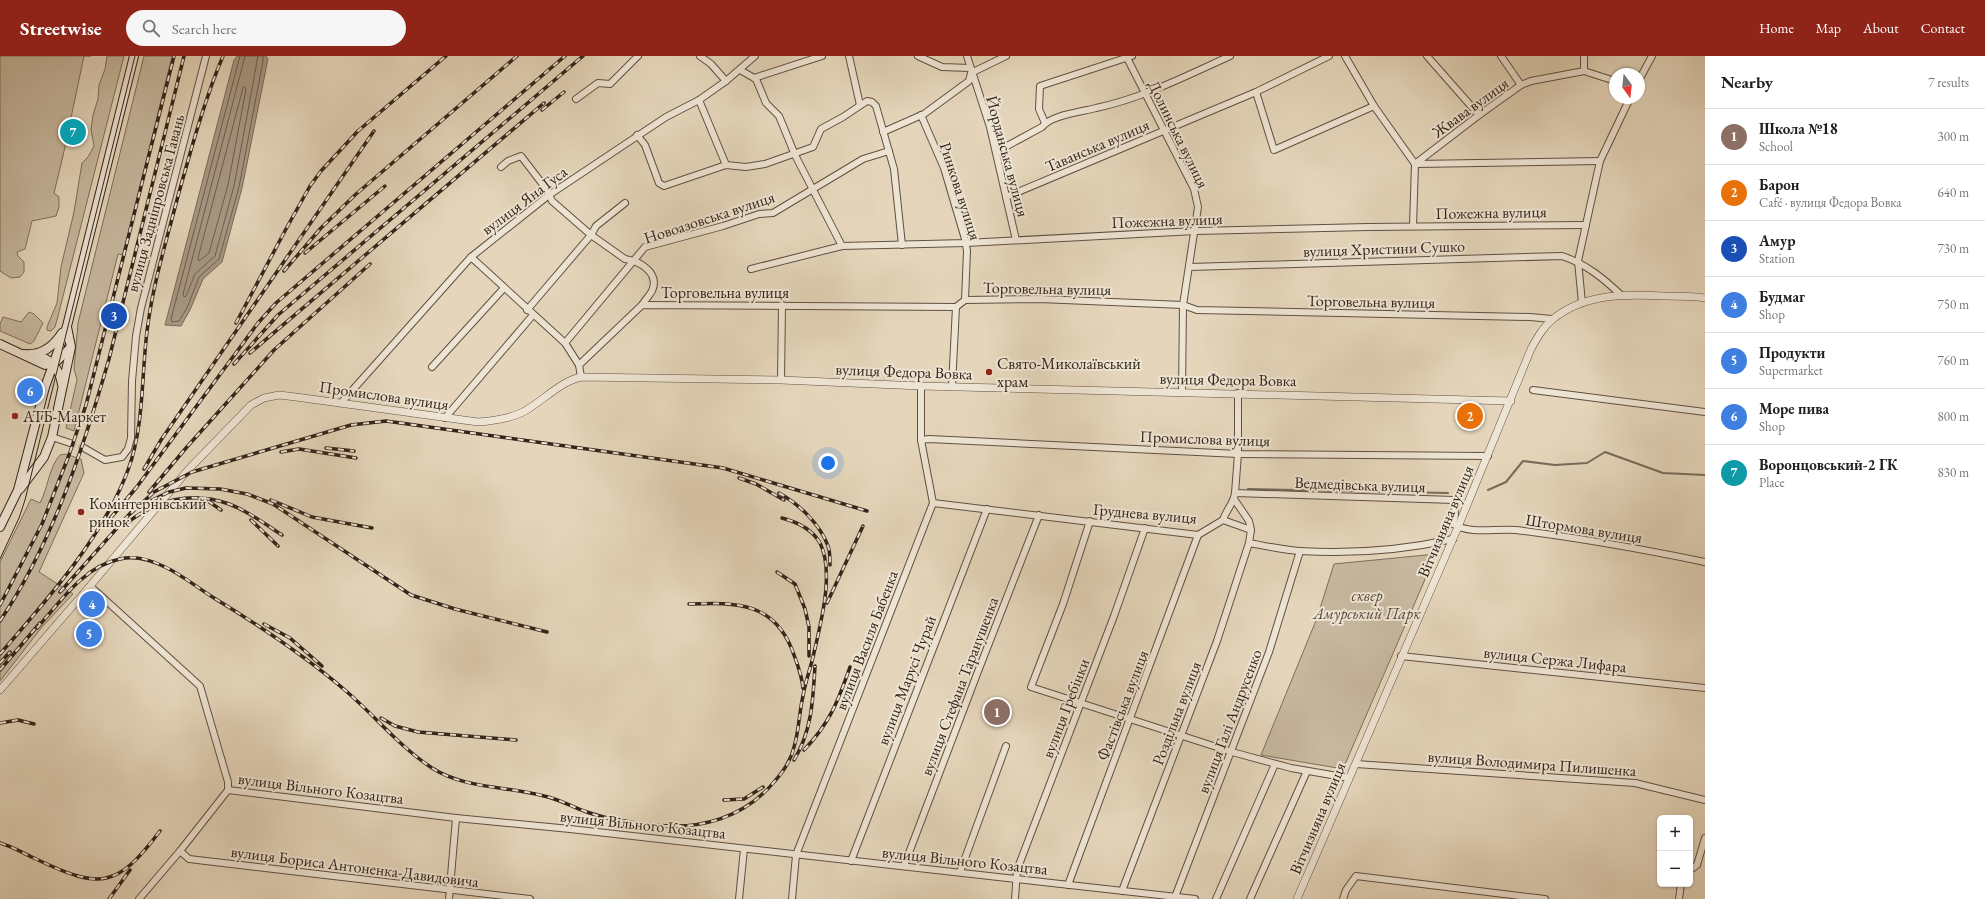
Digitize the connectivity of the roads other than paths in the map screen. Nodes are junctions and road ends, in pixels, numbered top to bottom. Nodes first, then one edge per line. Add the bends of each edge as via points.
1 (134, 56) edge
2 (206, 56) edge
3 (638, 56) edge
4 (700, 56) edge
5 (755, 56) edge
6 (822, 56) edge
7 (849, 56) edge
8 (918, 56) edge
9 (967, 56) edge
10 (1006, 56) edge
11 (1230, 56) edge
12 (1329, 56) edge
13 (1345, 56) edge
14 (1427, 56) edge
15 (1501, 56) edge
16 (1584, 56) edge
17 (1652, 56) edge
18 (1128, 57) edge
19 (1645, 69) edge
20 (740, 70) junction
21 (971, 71) junction
22 (1584, 72) junction
23 (754, 78) junction
24 (1609, 79) edge
25 (726, 81) junction
26 (1522, 85) junction
27 (1256, 92) junction
28 (1145, 94) junction
29 (576, 99) dead end
30 (699, 100) junction
31 (1627, 104) edge
32 (860, 105) junction
33 (1374, 106) junction
34 (921, 115) junction
35 (1479, 115) junction
36 (1045, 123) junction
37 (1164, 131) junction
38 (883, 132) junction
39 (637, 135) junction
40 (889, 150) junction
41 (996, 152) junction
42 (795, 155) junction
43 (1600, 161) junction
44 (1415, 164) junction
45 (726, 165) junction
46 (501, 167) dead end
47 (813, 190) junction
48 (549, 196) junction
49 (1006, 197) junction
50 (625, 202) dead end
51 (1586, 225) junction
52 (1413, 226) junction
53 (1195, 232) junction
54 (591, 235) junction
55 (1016, 240) junction
56 (966, 243) junction
57 (902, 245) junction
58 (842, 246) junction
59 (471, 257) junction
60 (633, 260) junction
61 (1578, 261) junction
62 (1190, 266) junction
63 (751, 269) dead end
64 (504, 288) junction
65 (1621, 295) junction
66 (1705, 298) edge
67 (965, 300) junction
68 (1582, 303) junction
69 (642, 305) junction
70 (782, 305) junction
71 (1183, 305) junction
72 (956, 307) junction
73 (528, 310) junction
74 (533, 315) junction
75 (1552, 319) junction
76 (67, 326) junction
77 (0, 344) edge
78 (565, 344) junction
79 (71, 347) junction
80 (27, 355) junction
81 (38, 363) junction
82 (54, 364) junction
83 (579, 365) junction
84 (432, 367) dead end
85 (581, 377) junction
86 (781, 380) junction
87 (921, 386) junction
88 (952, 386) junction
89 (45, 387) junction
90 (63, 387) junction
91 (1533, 390) dead end
92 (1182, 392) junction
93 (1238, 393) junction
94 (1511, 401) junction
95 (341, 403) junction
96 (1705, 412) edge
97 (444, 418) junction
98 (500, 420) joint
99 (52, 437) junction
100 (921, 440) junction
101 (70, 443) tunnel mouth
102 (84, 448) tunnel mouth
103 (1238, 454) junction
104 (1488, 456) junction
105 (18, 490) junction
106 (1235, 496) junction
107 (934, 503) junction
108 (986, 509) junction
109 (1039, 515) junction
110 (1223, 520) junction
111 (1090, 521) junction
112 (0, 527) edge
113 (1458, 527) junction
114 (1145, 528) junction
115 (1251, 530) junction
116 (1198, 535) junction
117 (1453, 539) junction
118 (1249, 543) junction
119 (1300, 551) junction
120 (1705, 562) edge
121 (90, 586) junction
122 (1402, 656) junction
123 (1705, 688) edge
124 (0, 690) edge
125 (1081, 704) junction
126 (1130, 719) junction
127 (1182, 735) junction
128 (1006, 746) dead end
129 (1232, 752) junction
130 (1275, 764) junction
131 (1356, 764) junction
132 (1307, 771) junction
133 (1349, 778) junction
134 (228, 790) junction
135 (1705, 800) edge
136 (456, 818) junction
137 (1705, 838) edge
138 (744, 849) junction
139 (180, 851) junction
140 (796, 855) junction
141 (852, 861) junction
142 (904, 866) junction
143 (1693, 868) edge
144 (960, 872) junction
145 (1016, 879) junction
146 (1068, 885) junction
147 (1681, 887) edge
148 (450, 890) junction
149 (1122, 891) junction
150 (1175, 897) junction
151 (139, 899) edge
152 (449, 899) edge
153 (530, 899) edge
154 (739, 899) edge
155 (792, 899) edge
156 (1014, 899) edge
157 (1194, 899) edge
158 (1216, 899) edge
159 (1250, 899) edge
160 (1297, 899) edge
161 (1343, 899) edge
162 (1545, 899) edge
163 (1679, 899) edge

1 - 76 main road
2 - 102 street, вулиця Задніпровська Гавань via 136,336 132,381 132,427 128,449 122,458 105,460
3 - 29 street via 610,84 598,83
4 - 25 street
5 - 20 street, вулиця Яна Гуса
6 - 23 street
7 - 32 street
8 - 21 street via 942,67
9 - 21 street, Йорданська вулиця
10 - 21 street
11 - 28 street
12 - 27 street, Таванська вулиця
13 - 33 street
14 - 35 street
15 - 26 street
16 - 22 street
17 - 19 street
18 - 28 street, Долинська вулиця
18 - 36 street via 1040,86 1039,109
20 - 23 street
20 - 25 street, вулиця Яна Гуса
21 - 34 street via 968,81
21 - 41 street, Йорданська вулиця
22 - 24 street, Жвава вулиця
22 - 26 street, Жвава вулиця via 1531,81
23 - 42 street via 758,81 766,103 779,116
25 - 30 street, вулиця Яна Гуса
26 - 35 street, Жвава вулиця
27 - 33 street via 1274,150
27 - 37 street, Таванська вулиця
28 - 36 street
28 - 37 street, Долинська вулиця
30 - 39 street, вулиця Яна Гуса
30 - 45 street
31 - 43 street
32 - 38 street via 867,101 875,103
32 - 42 street via 821,129 812,147
33 - 44 street
34 - 38 street
34 - 56 street, Ринкова вулиця via 944,168
35 - 44 street, Жвава вулиця
36 - 41 street
37 - 49 street, Таванська вулиця
37 - 53 street, Долинська вулиця via 1194,189 1198,207
38 - 40 street
39 - 45 street via 645,145 658,181 662,185
39 - 48 street, вулиця Яна Гуса
40 - 47 street, Новоазовська вулиця via 863,159
40 - 57 street via 894,169
41 - 49 street, Йорданська вулиця
42 - 45 street via 746,167
42 - 47 street
43 - 44 street
43 - 51 street
44 - 52 street
46 - 48 street via 521,156
47 - 58 street
47 - 60 street, Новоазовська вулиця via 773,213 759,214 646,247
48 - 54 street
48 - 59 street, вулиця Яна Гуса
49 - 55 street, Йорданська вулиця
50 - 54 street via 596,226
51 - 52 street, Пожежна вулиця
51 - 61 street
52 - 53 street, Пожежна вулиця
53 - 55 street, Пожежна вулиця
53 - 62 street, Долинська вулиця
54 - 60 street via 625,259
54 - 73 street
55 - 56 street, Пожежна вулиця
56 - 57 street, Пожежна вулиця
56 - 67 street, Ринкова вулиця
57 - 58 street, Пожежна вулиця
58 - 63 street, Пожежна вулиця
59 - 64 street
59 - 95 street, вулиця Яна Гуса
60 - 69 street via 647,269 653,280 652,292
60 - 78 street, Новоазовська вулиця
61 - 62 street, вулиця Христини Сушко via 1562,256
61 - 65 street, вулиця Христини Сушко via 1602,276
61 - 68 street
62 - 71 street, Долинська вулиця
64 - 73 street
64 - 84 street
65 - 66 street, Вітчизняна вулиця
65 - 68 street, Вітчизняна вулиця
67 - 71 street, Торговельна вулиця via 1040,299
67 - 72 street, Торговельна вулиця
68 - 75 street, Вітчизняна вулиця
69 - 70 street, Торговельна вулиця
69 - 83 street, Торговельна вулиця
70 - 72 street, Торговельна вулиця
70 - 86 street
71 - 75 street, Торговельна вулиця via 1197,310
71 - 92 street, Долинська вулиця
72 - 88 street
73 - 74 street
74 - 78 street
74 - 97 street
75 - 94 street, Вітчизняна вулиця via 1531,349
76 - 79 main road
76 - 80 main road via 47,349
76 - 82 main road
77 - 80 main road
78 - 83 street
79 - 82 main road
79 - 90 main road
80 - 81 main road
80 - 82 main road via 44,358
81 - 82 main road
81 - 89 main road
82 - 89 main road
82 - 90 main road
83 - 85 street
85 - 86 street, вулиця Федора Вовка
85 - 98 street, вулиця Федора Вовка via 567,382 522,412
86 - 87 street, вулиця Федора Вовка
87 - 88 street, вулиця Федора Вовка
87 - 100 street
88 - 92 street, вулиця Федора Вовка
89 - 105 main road
90 - 99 main road
91 - 96 street
92 - 93 street, вулиця Федора Вовка
93 - 94 street, вулиця Федора Вовка
93 - 103 street
94 - 104 street, Вітчизняна вулиця
95 - 97 street, Промислова вулиця
95 - 121 street, Промислова вулиця via 279,395 251,404 188,470
97 - 98 street, Промислова вулиця via 478,422
99 - 101 street
99 - 105 main road via 39,466
100 - 103 street, Промислова вулиця
100 - 107 street
103 - 104 street, Промислова вулиця
103 - 106 street
104 - 113 street, Вітчизняна вулиця
105 - 112 main road
106 - 110 street
106 - 113 street, Ведмедівська вулиця via 1454,500 1453,524
106 - 115 street
107 - 108 street, Груднева вулиця
107 - 140 street, вулиця Василя Бабенка
108 - 109 street, Груднева вулиця
108 - 141 street, вулиця Марусі Чурай
109 - 111 street, Груднева вулиця
109 - 142 street, вулиця Стефана Таранушенка
110 - 115 street
110 - 116 street, Груднева вулиця
111 - 114 street, Груднева вулиця
111 - 125 street via 1031,687
113 - 117 street, Вітчизняна вулиця
113 - 120 street, Штормова вулиця via 1482,531 1514,530 1606,543
114 - 116 street, Груднева вулиця
114 - 125 street, вулиця Гребінки
115 - 118 street
116 - 126 street, Фастівська вулиця
117 - 119 street via 1420,546 1372,551
117 - 122 street, Вітчизняна вулиця
118 - 119 street
118 - 127 street, Роздільна вулиця via 1217,641
119 - 129 street, вулиця Галі Андрусенко via 1269,652
121 - 124 street
121 - 134 street via 200,686 228,782
122 - 123 street, вулиця Сержа Лифара
122 - 131 street, Вітчизняна вулиця
125 - 126 street
125 - 145 street, вулиця Гребінки via 1017,870
126 - 127 street
126 - 146 street, Фастівська вулиця
127 - 129 street
127 - 149 street, Роздільна вулиця
128 - 144 street
129 - 130 street
129 - 150 street, вулиця Галі Андрусенко
130 - 132 street
130 - 158 street
131 - 133 street, Вітчизняна вулиця
131 - 135 street, вулиця Володимира Пилишенка via 1635,783
132 - 133 street
132 - 159 street
133 - 160 street, Вітчизняна вулиця
134 - 136 street, вулиця Вільного Козацтва
134 - 139 street, вулиця Вільного Козацтва
136 - 138 street, вулиця Вільного Козацтва
136 - 148 street
137 - 143 street via 1697,865
138 - 140 street, вулиця Вільного Козацтва
138 - 154 street
139 - 148 street, вулиця Бориса Антоненка-Давидовича via 189,859
139 - 151 street, вулиця Вільного Козацтва
140 - 141 street, вулиця Вільного Козацтва
140 - 155 street, вулиця Василя Бабенка
141 - 142 street, вулиця Вільного Козацтва
142 - 144 street, вулиця Вільного Козацтва
144 - 145 street, вулиця Вільного Козацтва
145 - 146 street, вулиця Вільного Козацтва
145 - 156 street, вулиця Гребінки
146 - 149 street, вулиця Вільного Козацтва
147 - 163 street
148 - 152 street
148 - 153 street, вулиця Бориса Антоненка-Давидовича
149 - 150 street, вулиця Вільного Козацтва
150 - 157 street, вулиця Вільного Козацтва
161 - 162 street via 1356,876

